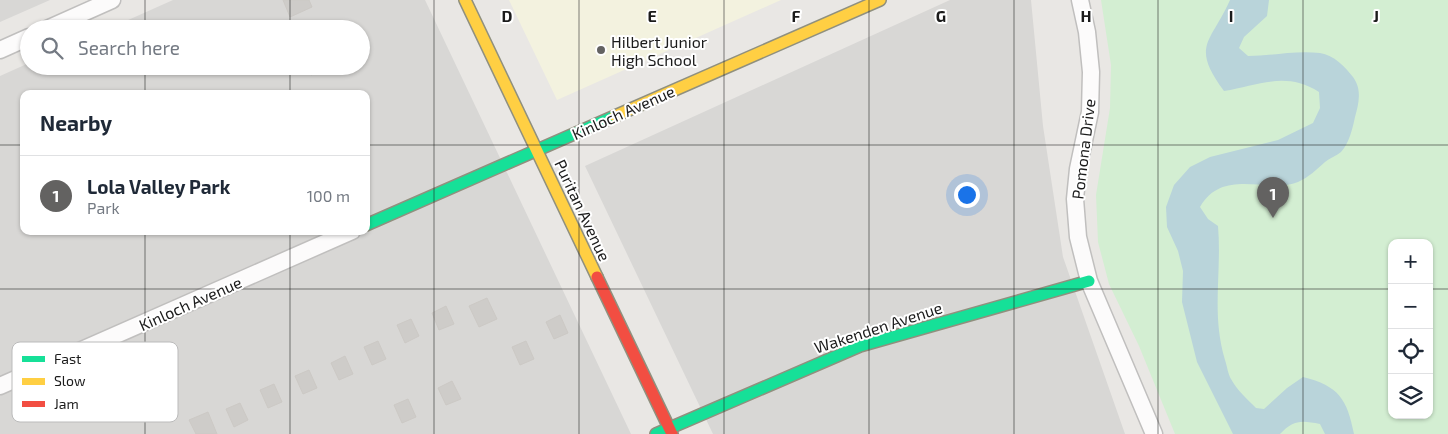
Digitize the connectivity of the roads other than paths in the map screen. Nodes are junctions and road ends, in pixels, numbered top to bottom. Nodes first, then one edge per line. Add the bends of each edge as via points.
1 (112, 0) edge
2 (465, 0) edge
3 (880, 0) edge
4 (1080, 0) edge
5 (67, 20) edge
6 (20, 41) edge
7 (0, 50) edge
8 (537, 150) junction
9 (370, 223) edge
10 (343, 235) edge
11 (1088, 281) junction
12 (100, 342) edge
13 (12, 381) edge
14 (0, 386) edge
15 (671, 431) edge
16 (656, 434) edge
17 (1154, 434) edge

1 - 5 street
2 - 8 street, Puritan Avenue
3 - 8 street, Kinloch Avenue
4 - 11 street, Pomona Drive via 1091,72 1090,112 1075,199 1078,237
6 - 7 street
8 - 9 street, Kinloch Avenue
8 - 15 street, Puritan Avenue
10 - 12 street, Kinloch Avenue
11 - 15 street, Wakenden Avenue via 860,346
11 - 17 street, Pomona Drive
13 - 14 street, Kinloch Avenue
15 - 16 street, Wakenden Avenue

